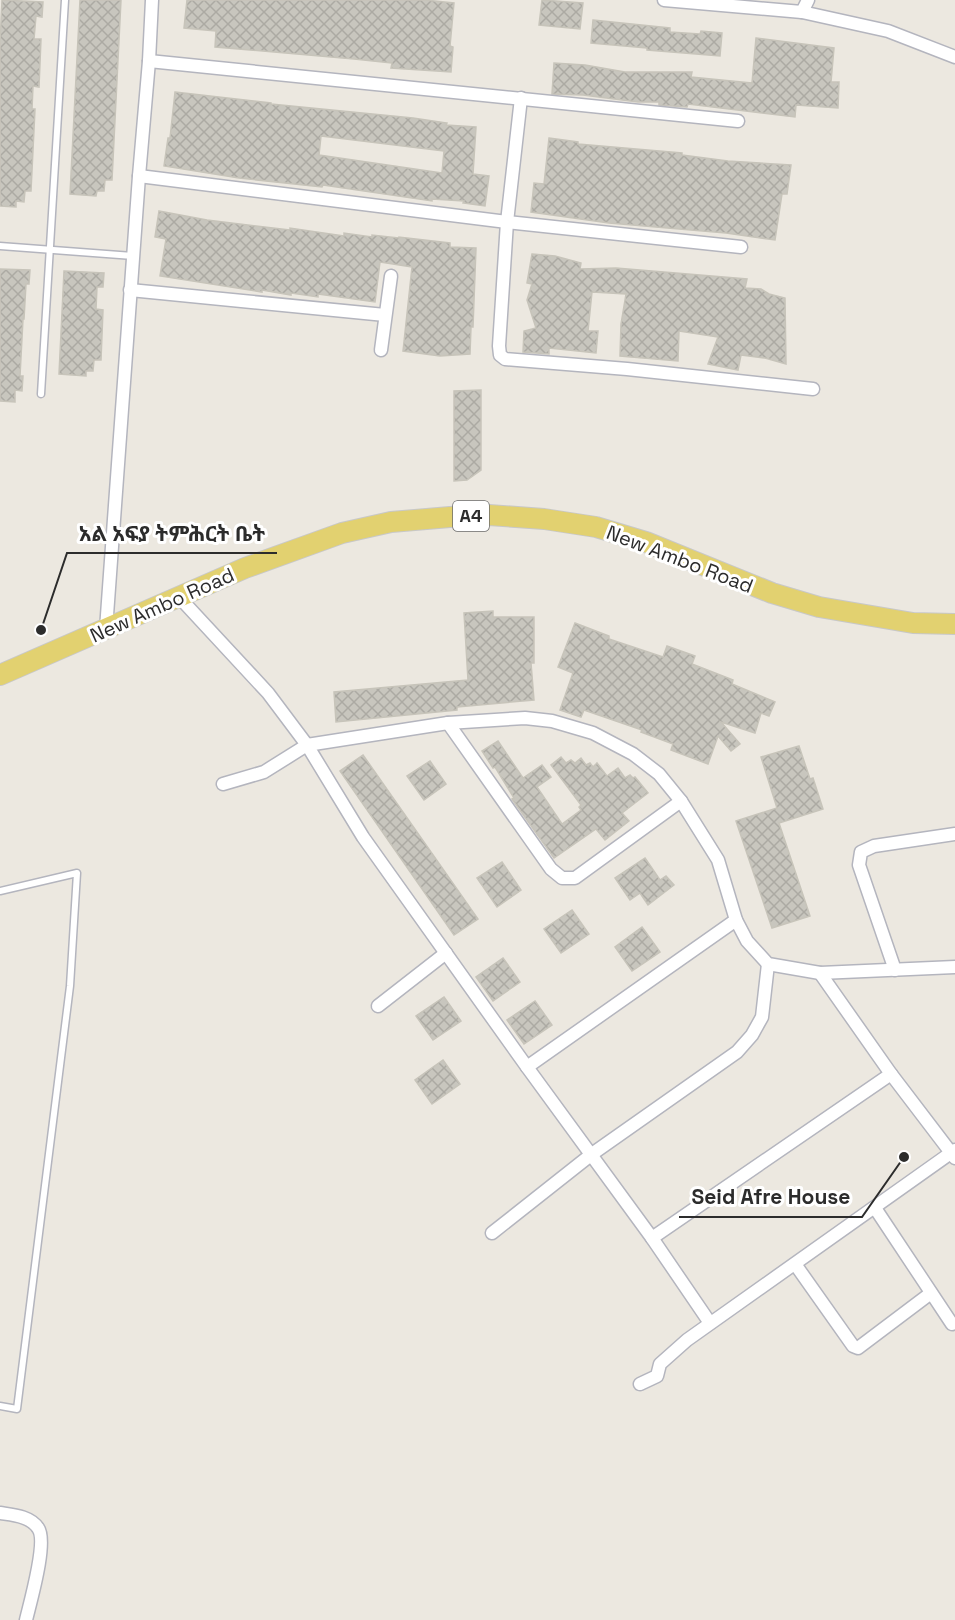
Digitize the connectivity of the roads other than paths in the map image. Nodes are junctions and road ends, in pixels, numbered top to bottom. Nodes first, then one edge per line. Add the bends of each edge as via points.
1 (65, 0) edge
2 (152, 0) edge
3 (664, 0) edge
4 (808, 0) edge
5 (802, 12) junction
6 (955, 57) edge
7 (149, 61) junction
8 (521, 98) junction
9 (738, 121) dead end
10 (139, 176) junction
11 (507, 222) junction
12 (0, 246) edge
13 (741, 247) dead end
14 (50, 250) junction
15 (133, 256) junction
16 (391, 276) dead end
17 (130, 290) junction
18 (385, 315) junction
19 (381, 350) dead end
20 (813, 389) dead end
21 (41, 394) dead end
22 (180, 597) junction
23 (955, 624) edge
24 (106, 629) junction
25 (0, 675) edge
26 (448, 723) junction
27 (307, 745) junction
28 (223, 784) dead end
29 (681, 801) junction
30 (955, 834) edge
31 (0, 891) edge
32 (736, 920) junction
33 (446, 952) junction
34 (768, 964) junction
35 (955, 967) edge
36 (895, 970) junction
37 (820, 974) junction
38 (378, 1006) dead end
39 (527, 1067) junction
40 (891, 1074) junction
41 (954, 1153) edge
42 (592, 1154) junction
43 (875, 1208) junction
44 (492, 1233) dead end
45 (652, 1238) junction
46 (795, 1264) junction
47 (931, 1293) junction
48 (710, 1323) junction
49 (952, 1324) dead end
50 (640, 1384) dead end
51 (0, 1406) edge
52 (0, 1514) edge
53 (26, 1620) edge

1 - 14 lane
2 - 7 street
3 - 5 street
4 - 5 street
5 - 6 street via 888,31
7 - 8 street
7 - 10 street
8 - 9 street
8 - 11 street
10 - 11 street
10 - 15 street
11 - 13 street
11 - 20 street via 499,346 505,359
12 - 14 lane
14 - 15 lane
14 - 21 lane
15 - 17 street
16 - 18 street
17 - 18 street
17 - 24 street
18 - 19 street
22 - 23 main road, New Ambo Road / A4 via 245,568 342,533 391,522 489,515 596,527 819,607 913,623
22 - 24 main road, New Ambo Road / A4
22 - 27 street via 268,693
24 - 25 main road, New Ambo Road / A4
26 - 27 street
26 - 29 street via 525,718 593,733 633,754 659,774
26 - 29 street via 551,869 562,878 575,878
27 - 28 street via 264,772
27 - 33 street via 363,837
29 - 32 street via 718,860
30 - 36 street via 874,846 861,852 859,865
31 - 51 lane via 77,873 70,986 17,1409
32 - 34 street via 747,941
32 - 39 street
33 - 38 street
33 - 39 street
34 - 37 street
34 - 42 street via 762,1017 737,1052
35 - 36 street
36 - 37 street
37 - 40 street
39 - 42 street
40 - 41 street
40 - 45 street
41 - 43 street
42 - 44 street
42 - 45 street
43 - 46 street
43 - 47 street
45 - 48 street
46 - 47 street via 858,1348
46 - 48 street
47 - 49 street
48 - 50 street via 664,1359 657,1376
52 - 53 street via 22,1516 38,1527 42,1536

